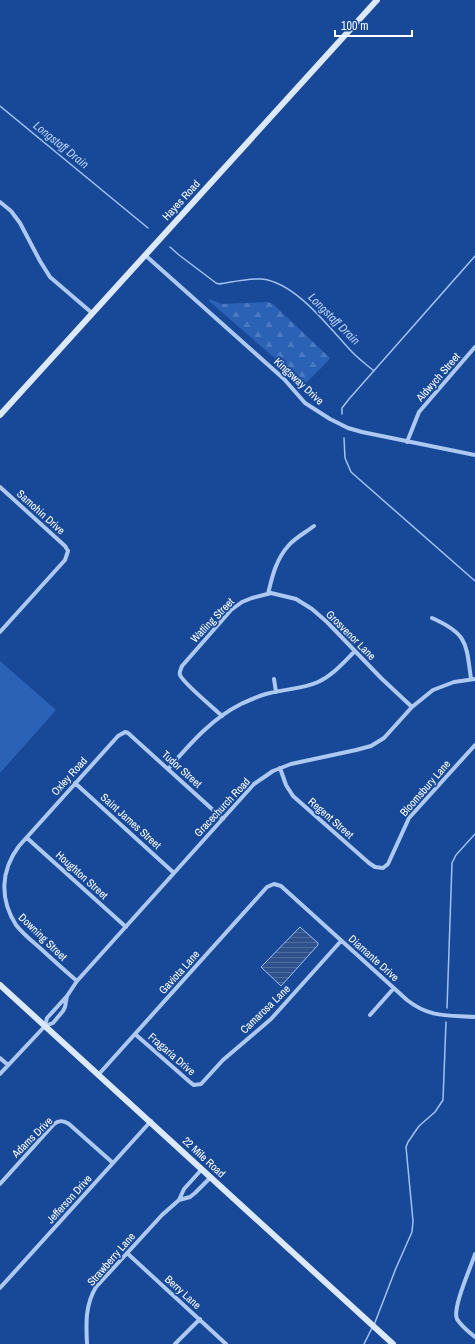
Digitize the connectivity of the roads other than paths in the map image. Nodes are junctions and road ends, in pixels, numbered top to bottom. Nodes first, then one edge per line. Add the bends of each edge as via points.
1 (377, 0) edge
2 (1, 203) edge
3 (145, 255) junction
4 (92, 313) junction
5 (475, 347) edge
6 (0, 415) edge
7 (407, 442) junction
8 (475, 455) edge
9 (0, 487) edge
10 (314, 526) dead end
11 (268, 594) junction
12 (432, 618) dead end
13 (0, 632) edge
14 (355, 651) junction
15 (274, 679) dead end
16 (473, 679) edge
17 (276, 692) junction
18 (412, 707) junction
19 (222, 716) junction
20 (128, 733) joint
21 (475, 745) edge
22 (280, 768) junction
23 (168, 769) junction
24 (75, 783) junction
25 (223, 819) junction
26 (26, 838) junction
27 (383, 868) joint
28 (174, 873) junction
29 (274, 884) joint
30 (126, 927) junction
31 (342, 941) junction
32 (77, 981) junction
33 (0, 985) edge
34 (394, 988) junction
35 (67, 996) junction
36 (370, 1015) dead end
37 (475, 1017) edge
38 (45, 1026) junction
39 (135, 1034) junction
40 (0, 1058) edge
41 (8, 1065) junction
42 (0, 1074) edge
43 (99, 1074) junction
44 (197, 1085) joint
45 (151, 1122) junction
46 (113, 1163) junction
47 (202, 1169) junction
48 (210, 1177) junction
49 (0, 1184) edge
50 (179, 1200) junction
51 (127, 1253) junction
52 (475, 1254) edge
53 (0, 1288) edge
54 (200, 1319) junction
55 (475, 1337) edge
56 (87, 1344) edge
57 (176, 1344) edge
58 (226, 1344) edge
59 (394, 1344) edge

1 - 3 main road, Hayes Road
2 - 4 street via 20,223 50,277
3 - 4 main road, Hayes Road
3 - 7 street, Kingsway Drive via 278,374 313,409 348,428
4 - 6 main road, Hayes Road
5 - 7 street, Aldwych Street via 419,412
7 - 8 street, Kingsway Drive
9 - 13 street, Samohin Drive via 68,551 65,560
10 - 11 street via 289,545 275,567
11 - 14 street, Grosvenor Lane via 291,597 301,602 327,622
11 - 19 street, Watling Street via 247,600 231,610 182,666 180,676
12 - 16 street via 455,630 463,640
14 - 17 street via 330,675 318,682
14 - 18 street, Grosvenor Lane
15 - 17 street
16 - 18 street, Gracechurch Road via 454,682 433,690
17 - 19 street via 243,703
18 - 22 street, Gracechurch Road via 384,738 371,746
19 - 23 street via 199,734
20 - 23 street, Tudor Street
20 - 24 street, Oxley Road via 118,736
21 - 27 street, Bloomsbury Lane via 409,818 388,864
22 - 25 street, Gracechurch Road via 254,784
22 - 27 street, Regent Street via 292,796 369,863
23 - 25 street, Tudor Street
24 - 26 street, Oxley Road
24 - 28 street, Saint James Street
25 - 28 street, Gracechurch Road
26 - 30 street, Houghton Street
26 - 32 street, Downing Street via 5,869 2,886 4,905 18,928
28 - 30 street, Gracechurch Road
29 - 31 street, Diamante Drive via 281,886
29 - 39 street, Gaviota Lane via 267,887
30 - 32 street, Gracechurch Road
31 - 34 street, Diamante Drive
31 - 44 street, Camarosa Lane via 271,1019
32 - 35 street, Gracechurch Road
33 - 38 main road, 22 Mile Road
34 - 36 street
34 - 37 street, Diamante Drive via 412,1004 428,1013
35 - 38 street, Gracechurch Road via 47,1018
35 - 38 street, Gracechurch Road via 63,1011 53,1023
38 - 41 street
38 - 43 main road, 22 Mile Road
39 - 43 street, Gaviota Lane
39 - 44 street, Fragaria Drive via 191,1083
40 - 41 street
41 - 42 street
43 - 45 main road, 22 Mile Road
45 - 46 street, Jefferson Drive
45 - 47 main road, 22 Mile Road
46 - 49 street, Adams Drive via 69,1124 61,1121 54,1124
46 - 53 street, Jefferson Drive
47 - 48 main road, 22 Mile Road
47 - 50 street, Strawberry Lane via 184,1189
48 - 50 street, Strawberry Lane via 190,1197
48 - 59 main road, 22 Mile Road
50 - 51 street, Strawberry Lane
51 - 54 street, Berry Lane
51 - 56 street, Strawberry Lane via 100,1283 92,1296 86,1317
52 - 55 street via 456,1310 456,1318
54 - 57 street
54 - 58 street, Berry Lane

